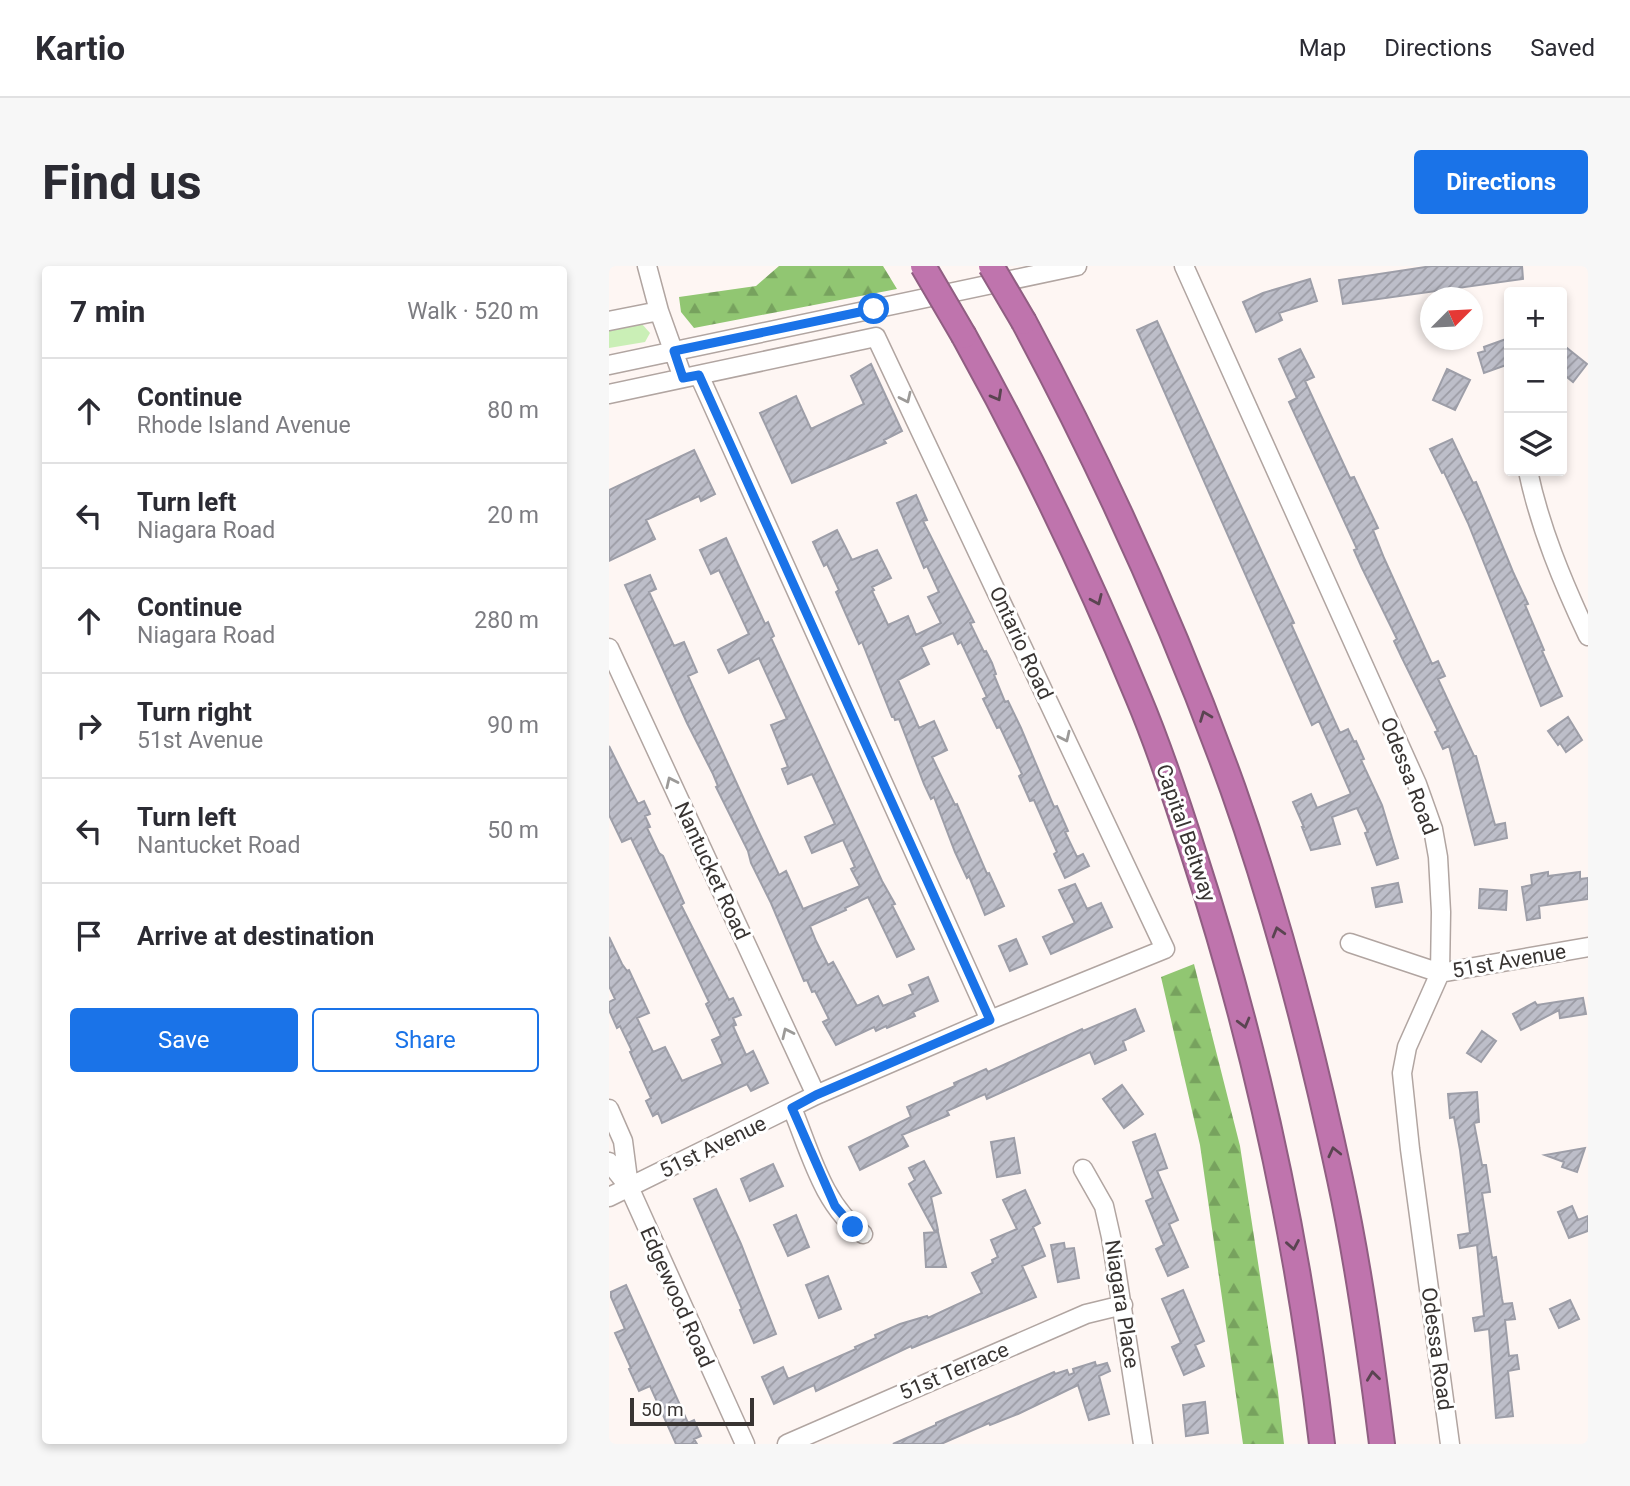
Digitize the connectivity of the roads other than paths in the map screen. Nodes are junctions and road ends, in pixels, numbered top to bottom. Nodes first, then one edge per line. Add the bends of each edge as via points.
1 (647, 266) edge
2 (923, 266) edge
3 (991, 266) edge
4 (1077, 266) edge
5 (1184, 266) edge
6 (659, 311) junction
7 (609, 321) edge
8 (674, 351) junction
9 (609, 365) edge
10 (691, 376) junction
11 (609, 394) edge
12 (1529, 476) edge
13 (1588, 636) edge
14 (609, 648) edge
15 (1350, 943) dead end
16 (1588, 947) edge
17 (1165, 949) joint
18 (1440, 973) junction
19 (990, 1020) junction
20 (816, 1095) junction
21 (792, 1108) junction
22 (609, 1109) edge
23 (609, 1162) edge
24 (1083, 1169) dead end
25 (629, 1187) junction
26 (609, 1197) edge
27 (863, 1234) dead end
28 (1123, 1305) junction
29 (745, 1444) edge
30 (787, 1444) edge
31 (1143, 1444) edge
32 (1322, 1444) edge
33 (1382, 1444) edge
34 (1450, 1444) edge

1 - 6 street
2 -> 32 highway, Capital Beltway, bridge via 1012,423 1095,595 1179,808 1255,1062 1309,1336
33 -> 3 highway, bridge via 1341,1182 1310,1049 1233,792 1191,678 1096,461
4 - 8 street
5 - 18 street, Odessa Road via 1426,807 1437,857
6 - 7 street
6 - 8 street
8 - 9 street
8 - 10 street
10 - 11 street
10 -> 17 street, Ontario Road via 876,337
10 - 19 street
12 - 13 street via 1546,534
20 -> 14 street, Nantucket Road
15 - 18 street, 51st Avenue
16 - 18 street, 51st Avenue
17 - 19 street, 51st Avenue
18 - 34 street, Odessa Road via 1407,1046 1402,1073
19 - 20 street, 51st Avenue
20 - 21 street, 51st Avenue
21 - 25 street, 51st Avenue
21 - 27 street via 835,1206
22 - 25 street, Edgewood Road via 623,1141
23 - 25 street, Edgewood Road
24 - 28 street, Niagara Place via 1104,1206
25 - 26 street, 51st Avenue
25 - 29 street, Edgewood Road
28 - 30 street, 51st Terrace via 1086,1314
28 - 31 street, Niagara Place

